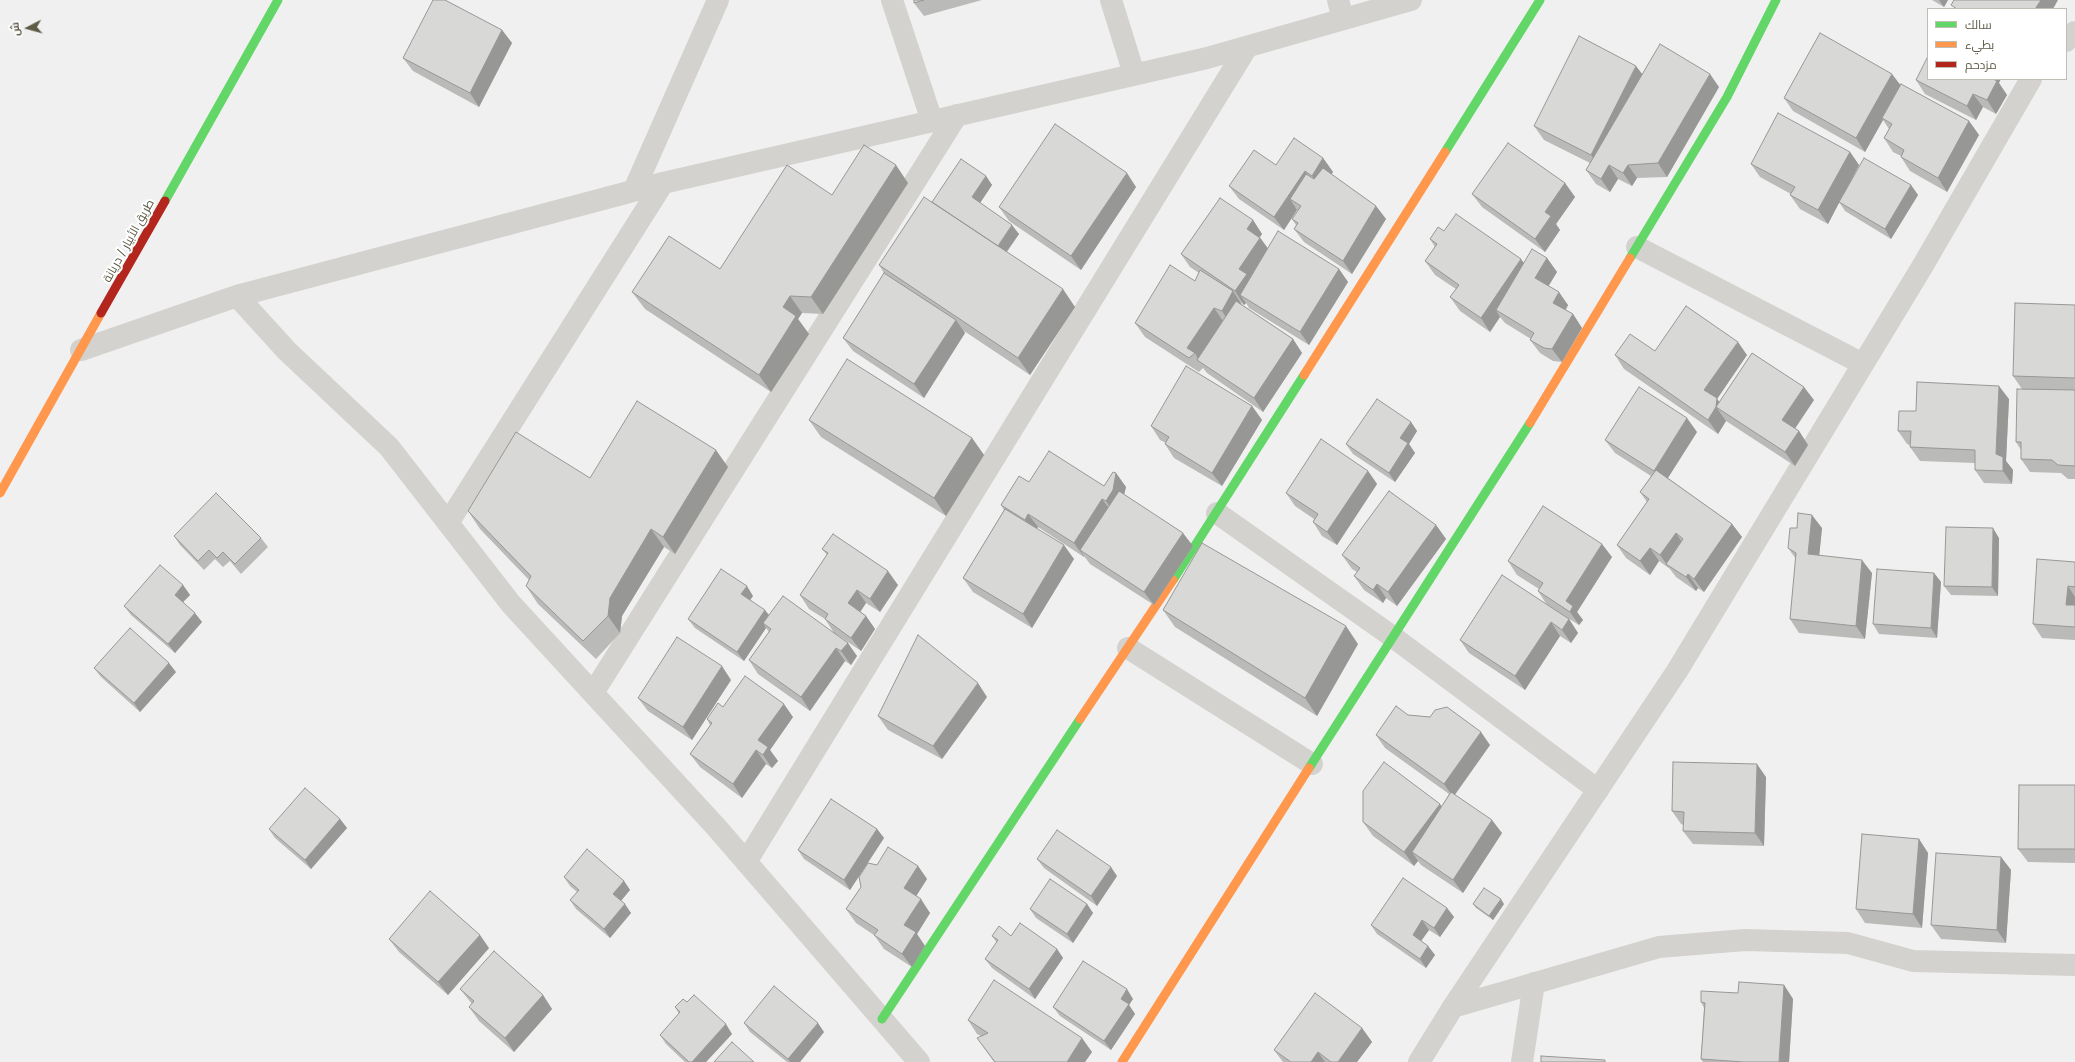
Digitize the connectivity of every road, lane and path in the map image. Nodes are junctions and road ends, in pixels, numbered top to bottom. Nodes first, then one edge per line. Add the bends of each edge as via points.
1 (278, 0) edge
2 (718, 0) edge
3 (892, 0) edge
4 (1111, 0) edge
5 (1411, 0) edge
6 (1540, 0) edge
7 (1776, 0) edge
8 (1341, 10) edge
9 (2075, 32) edge
10 (2067, 39) edge
11 (1247, 46) junction
12 (1134, 74) junction
13 (2030, 80) edge
14 (958, 115) junction
15 (932, 121) junction
16 (662, 183) junction
17 (634, 190) junction
18 (1636, 247) junction
19 (238, 296) junction
20 (81, 350) junction
21 (1863, 364) junction
22 (0, 493) edge
23 (1218, 513) junction
24 (448, 523) junction
25 (1393, 637) junction
26 (1128, 648) junction
27 (593, 693) junction
28 (1312, 764) junction
29 (1598, 790) junction
30 (746, 862) junction
31 (2075, 964) edge
32 (1534, 983) junction
33 (1453, 1007) junction
34 (882, 1019) junction
35 (919, 1062) edge
36 (1122, 1062) edge
37 (1419, 1062) edge
38 (1522, 1062) edge

1 - 20 street, طريق الأبيار / دريانة
2 - 17 street
3 - 15 street
4 - 12 street
5 - 8 street
6 - 23 street
7 - 18 street via 1727,97
8 - 11 street
9 - 10 street
11 - 12 street
11 - 30 street
12 - 14 street
13 - 21 street
14 - 15 street
14 - 27 street
15 - 16 street
16 - 17 street
16 - 24 street
17 - 19 street
18 - 21 street
18 - 25 street via 1545,399
19 - 20 street
19 - 24 street via 287,351 389,447
20 - 22 street, طريق الأبيار / دريانة
21 - 29 street via 1677,671
23 - 25 street
23 - 26 street
24 - 27 street via 511,604
25 - 28 street
25 - 29 street
26 - 28 street
26 - 34 street
27 - 30 street
28 - 36 street
29 - 33 street
30 - 34 street
31 - 32 street via 1913,961 1848,943 1745,940 1659,947
32 - 33 street
32 - 38 street
33 - 37 street
34 - 35 street

